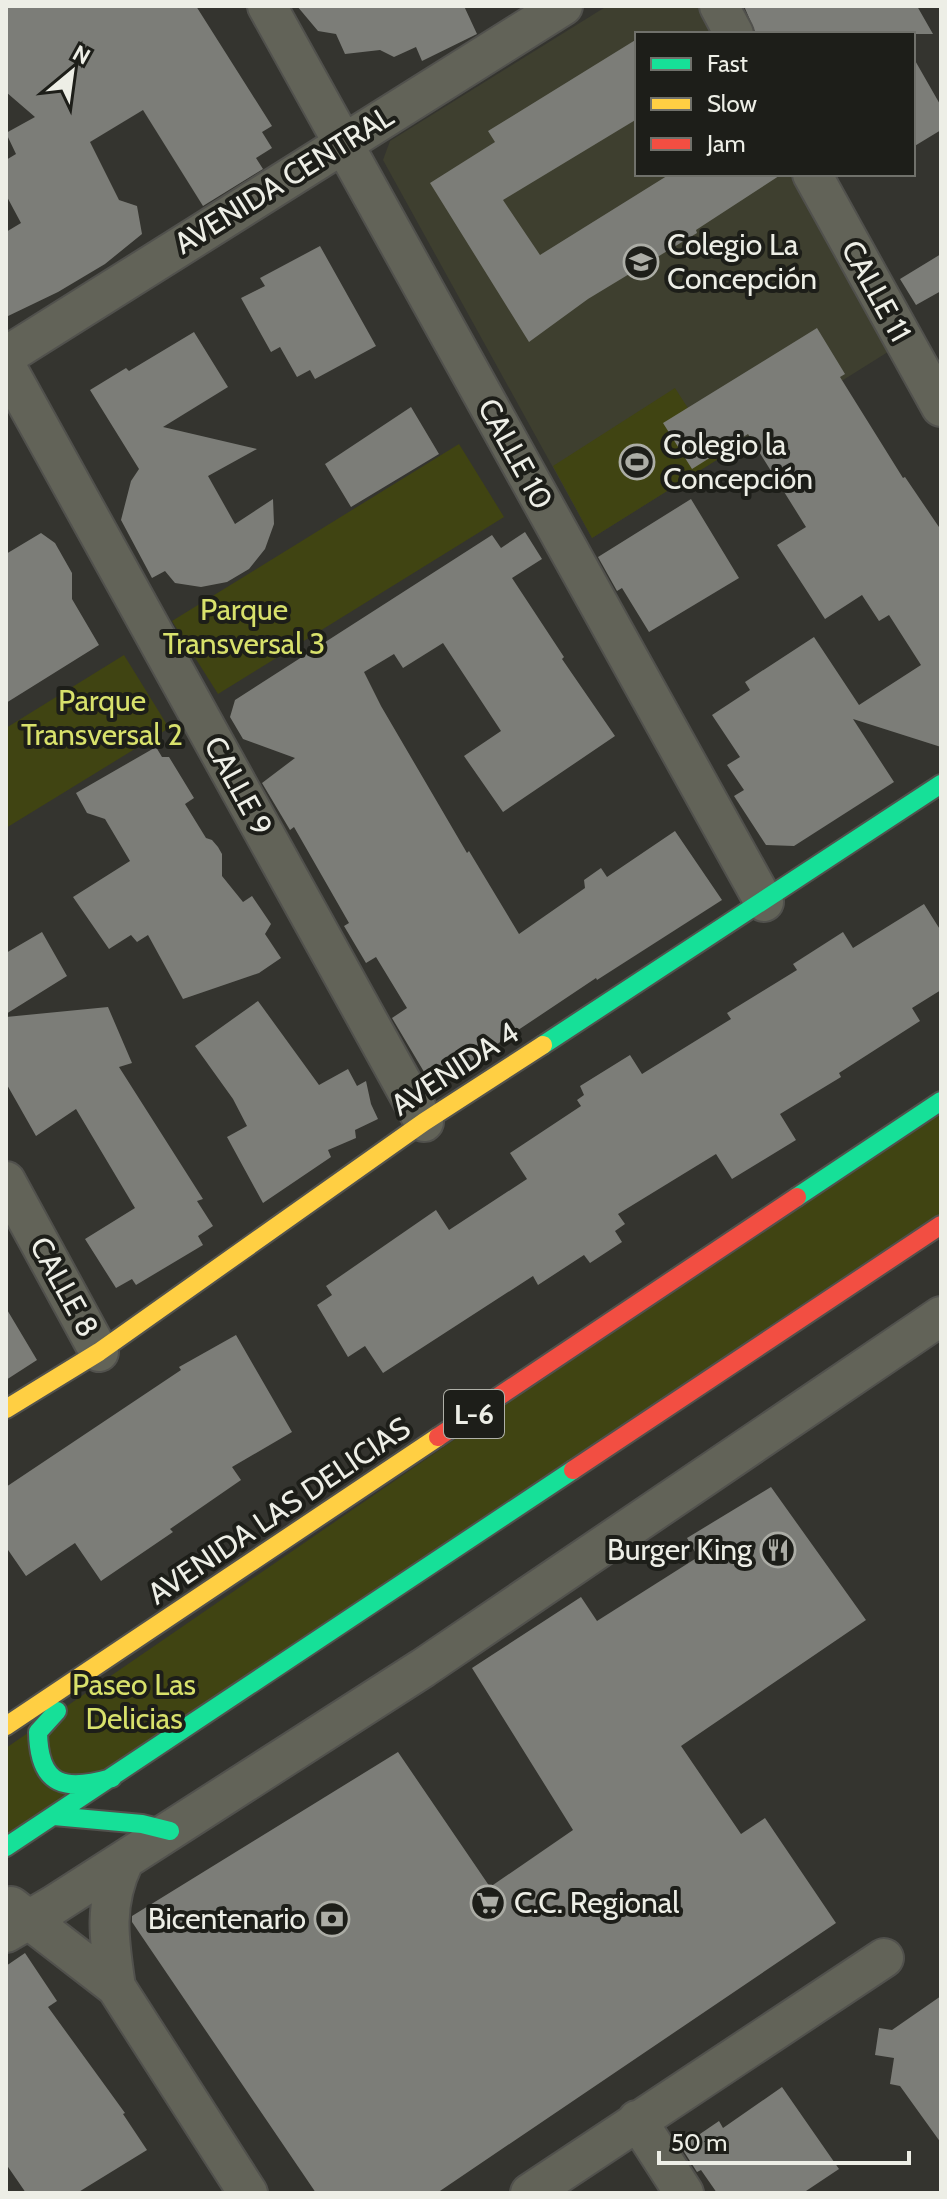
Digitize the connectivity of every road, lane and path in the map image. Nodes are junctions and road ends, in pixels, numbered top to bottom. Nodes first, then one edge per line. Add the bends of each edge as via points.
1 (267, 6) edge
2 (563, 6) edge
3 (719, 6) edge
4 (733, 32) edge
5 (342, 144) junction
6 (813, 176) edge
7 (6, 356) edge
8 (6, 366) edge
9 (941, 407) edge
10 (941, 784) edge
11 (764, 902) junction
12 (941, 1101) edge
13 (424, 1122) junction
14 (6, 1181) edge
15 (941, 1225) edge
16 (941, 1316) edge
17 (99, 1352) junction
18 (6, 1409) edge
19 (86, 1674) junction
20 (57, 1711) junction
21 (12, 1732) edge
22 (112, 1778) junction
23 (54, 1816) junction
24 (170, 1831) junction
25 (6, 1847) edge
26 (124, 1861) junction
27 (14, 1919) edge
28 (884, 1958) dead end
29 (116, 1987) junction
30 (637, 2120) junction
31 (248, 2193) edge
32 (530, 2193) edge
33 (684, 2193) edge

1 - 5 street, CALLE 10
2 - 5 street, AVENIDA CENTRAL
3 - 4 street
5 - 7 street, AVENIDA CENTRAL
5 - 11 street, CALLE 10
6 - 9 street, CALLE 11
8 - 13 street, CALLE 9
10 - 11 main road, AVENIDA 4
11 - 13 main road, AVENIDA 4
12 - 19 main road, AVENIDA LAS DELICIAS / L-6
13 - 17 main road, AVENIDA 4
14 - 17 street, CALLE 8
15 - 22 main road
16 - 24 street via 423,1668
17 - 18 main road, AVENIDA 4
19 - 20 main road via 82,1694
19 - 21 main road, AVENIDA LAS DELICIAS / L-6
20 - 21 main road
20 - 22 main road via 38,1732 41,1762 49,1773 76,1787
22 - 23 main road
23 - 24 main road
23 - 25 main road
24 - 26 street
26 - 27 street
26 - 29 street via 111,1893 108,1930
27 - 29 street
28 - 30 street
29 - 31 street
30 - 32 street
30 - 33 street

